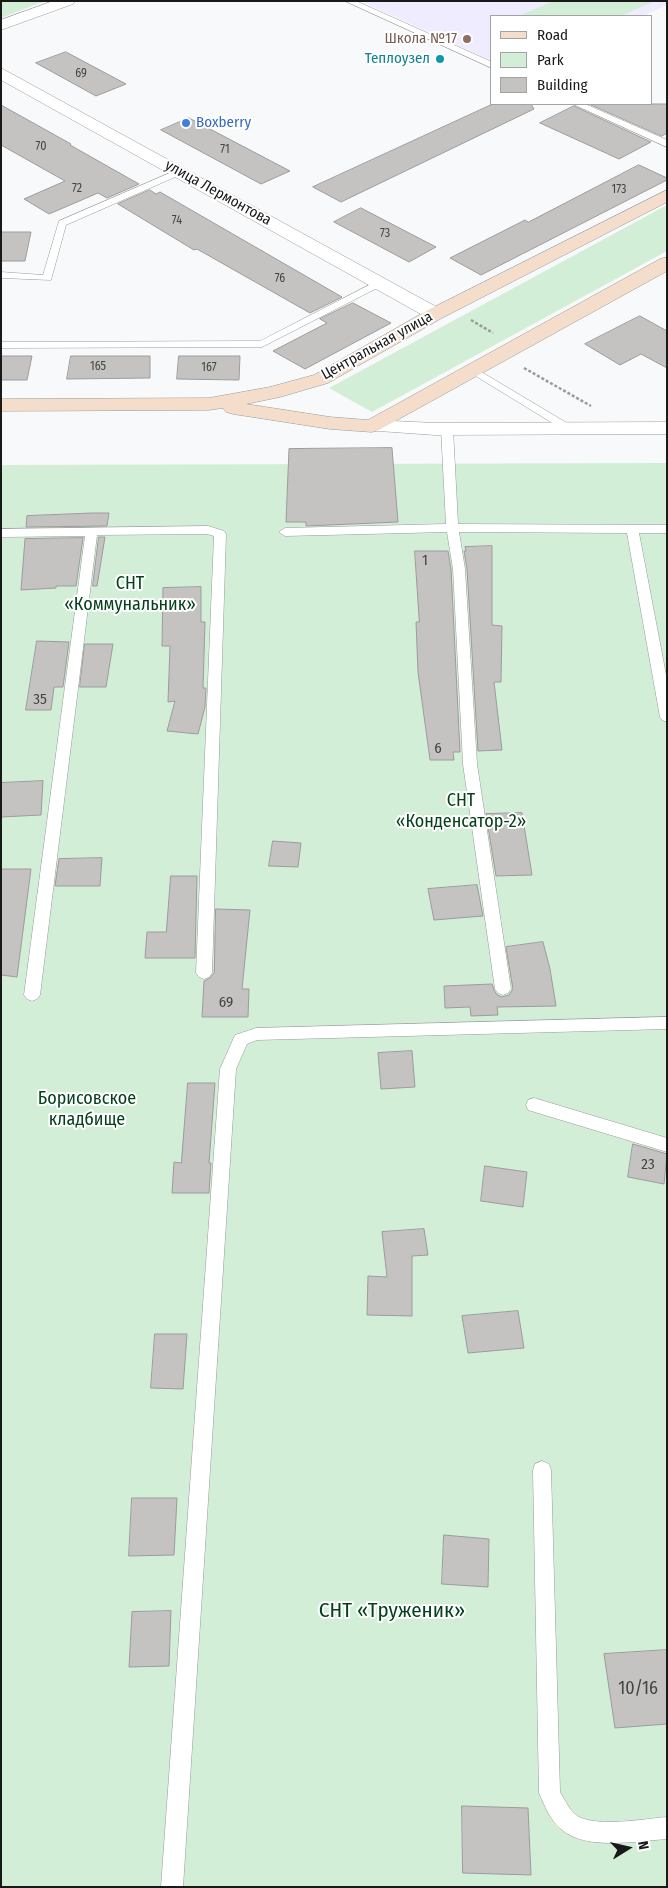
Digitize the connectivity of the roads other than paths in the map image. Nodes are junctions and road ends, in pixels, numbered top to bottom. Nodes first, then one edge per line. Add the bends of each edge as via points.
1 (68, 1) edge
2 (349, 1) edge
3 (1, 25) edge
4 (490, 64) edge
5 (1, 73) edge
6 (580, 105) edge
7 (667, 144) edge
8 (178, 172) junction
9 (667, 195) edge
10 (667, 263) edge
11 (1, 275) edge
12 (380, 283) junction
13 (442, 310) junction
14 (1, 345) edge
15 (473, 370) junction
16 (321, 379) junction
17 (209, 404) junction
18 (1, 405) edge
19 (330, 423) junction
20 (372, 426) junction
21 (568, 428) junction
22 (667, 428) edge
23 (447, 429) junction
24 (453, 528) junction
25 (632, 529) junction
26 (667, 529) edge
27 (91, 532) junction
28 (285, 532) dead end
29 (1, 533) edge
30 (667, 717) edge
31 (204, 973) dead end
32 (503, 989) dead end
33 (32, 995) dead end
34 (667, 1023) edge
35 (534, 1105) dead end
36 (667, 1145) edge
37 (542, 1470) dead end
38 (667, 1828) edge
39 (172, 1887) edge

1 - 3 street
2 - 4 lane
5 - 8 street, улица Лермонтова
6 - 7 lane
8 - 11 lane via 62,223 47,278
8 - 12 street, улица Лермонтова
9 - 13 street, Центральная улица
10 - 15 street
12 - 13 street, улица Лермонтова
12 - 14 lane via 262,344
13 - 16 street, Центральная улица
15 - 20 street
15 - 21 lane
16 - 17 street, Центральная улица via 273,393
16 - 19 street via 312,394 313,406
17 - 18 street, Центральная улица
17 - 19 street
19 - 20 street
20 - 23 street
21 - 22 street
21 - 23 street
23 - 24 lane
24 - 25 lane
24 - 28 lane
24 - 32 lane via 459,569 470,764
25 - 26 lane
25 - 30 lane
27 - 29 lane
27 - 31 lane via 208,530 220,534
27 - 33 lane
34 - 39 lane via 256,1034 241,1040 228,1069
35 - 36 lane
37 - 38 lane via 550,1793 562,1814 576,1826 610,1832

